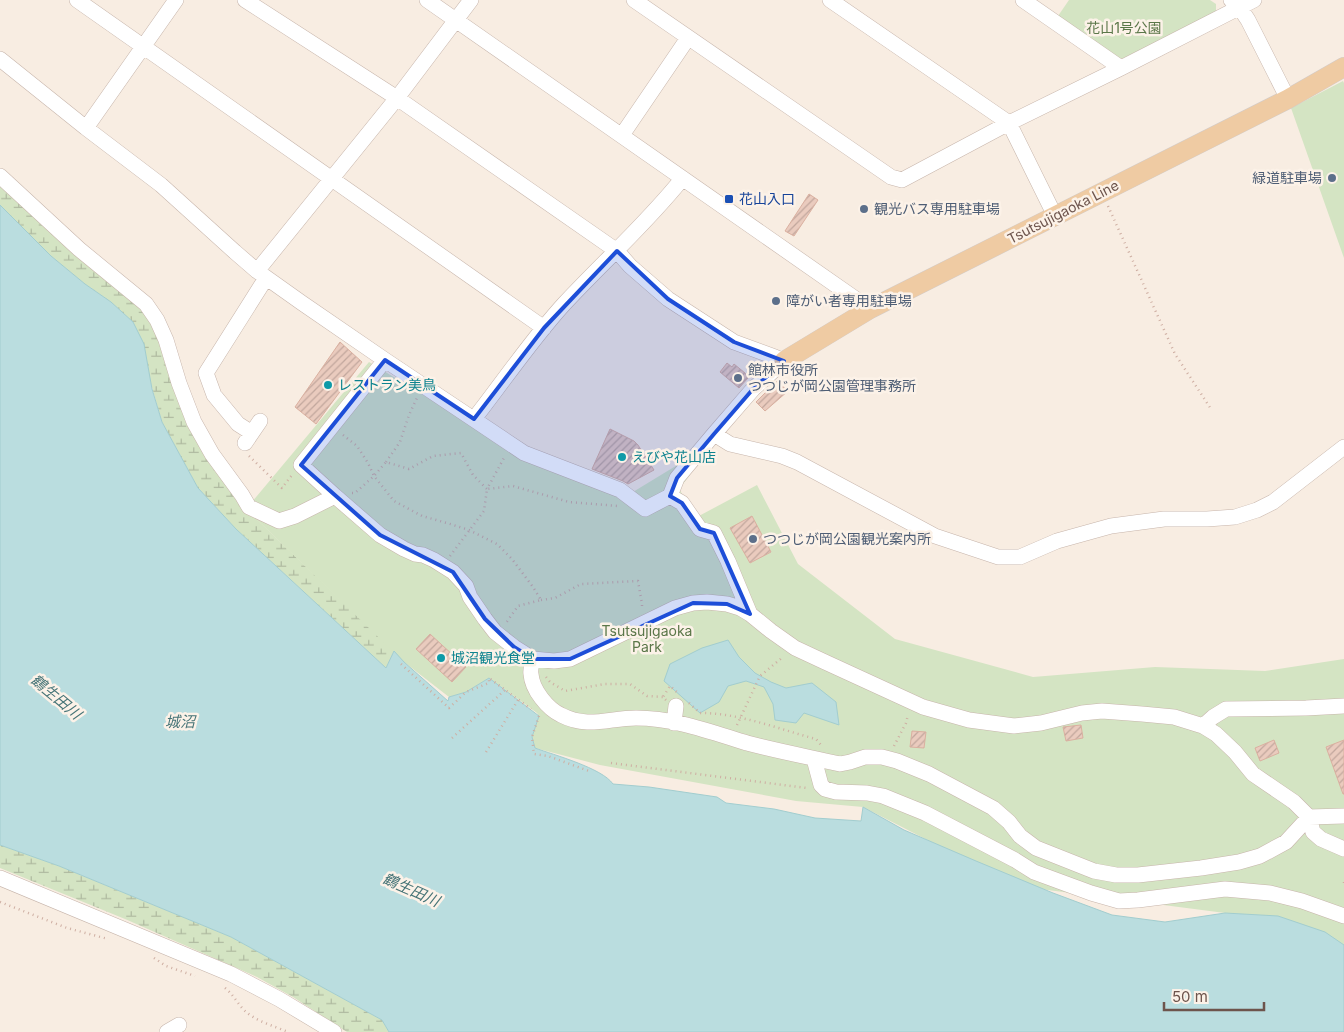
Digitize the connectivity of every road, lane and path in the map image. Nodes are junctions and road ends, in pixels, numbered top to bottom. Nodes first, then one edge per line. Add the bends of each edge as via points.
1 (77, 0) edge
2 (176, 0) edge
3 (246, 0) edge
4 (427, 0) edge
5 (471, 0) edge
6 (634, 0) edge
7 (830, 0) edge
8 (1023, 0) edge
9 (1254, 0) edge
10 (1236, 4) edge
11 (456, 20) junction
12 (688, 38) junction
13 (143, 47) junction
14 (0, 59) edge
15 (1344, 67) edge
16 (1121, 68) junction
17 (396, 98) junction
18 (1288, 99) junction
19 (1009, 123) junction
20 (86, 128) junction
21 (622, 135) junction
22 (0, 176) edge
23 (331, 179) junction
24 (682, 179) junction
25 (1102, 193) junction
26 (1055, 216) junction
27 (617, 252) junction
28 (262, 274) junction
29 (870, 308) junction
30 (544, 328) junction
31 (385, 360) junction
32 (784, 361) junction
33 (424, 386) junction
34 (1211, 409) dead end
35 (474, 419) junction
36 (332, 427) junction
37 (252, 432) joint
38 (714, 434) junction
39 (511, 444) junction
40 (1344, 447) edge
41 (386, 462) junction
42 (301, 464) junction
43 (374, 476) junction
44 (488, 488) junction
45 (335, 496) junction
46 (670, 496) junction
47 (645, 509) junction
48 (469, 530) junction
49 (443, 565) junction
50 (541, 600) junction
51 (750, 614) junction
52 (639, 625) junction
53 (500, 636) junction
54 (795, 648) junction
55 (533, 659) junction
56 (401, 664) dead end
57 (505, 690) junction
58 (518, 700) junction
59 (675, 701) junction
60 (911, 701) junction
61 (1344, 706) edge
62 (741, 716) junction
63 (674, 723) junction
64 (1203, 726) junction
65 (452, 738) dead end
66 (730, 738) junction
67 (486, 752) dead end
68 (818, 752) junction
69 (887, 759) junction
70 (611, 763) dead end
71 (588, 772) dead end
72 (821, 785) junction
73 (1310, 816) junction
74 (1344, 816) edge
75 (1344, 849) edge
76 (0, 878) edge
77 (0, 902) edge
78 (1344, 916) edge
79 (116, 941) dead end
80 (150, 956) dead end
81 (199, 977) dead end
82 (225, 988) dead end
83 (288, 1032) edge
84 (334, 1032) edge

1 - 13 street
2 - 13 street
3 - 17 street
4 - 11 street
5 - 11 street
6 - 12 street
7 - 19 street
8 - 16 street
9 - 10 street
10 - 16 street
10 - 18 street via 1252,28
11 - 17 street
11 - 21 street
12 - 19 street via 891,177 902,180
12 - 21 street
13 - 20 street
13 - 23 street
14 - 20 street
15 - 18 main road, Tsutsujigaoka Line
16 - 19 street
17 - 23 street
17 - 27 street
18 - 25 main road, Tsutsujigaoka Line
19 - 26 street
20 - 28 street via 161,185
21 - 24 street
22 - 45 street via 79,249 146,304 166,340 194,422 249,507 280,521
23 - 28 street
23 - 30 street
24 - 27 street
24 - 29 street
25 - 26 main road, Tsutsujigaoka Line
25 - 34 path via 1175,354
26 - 29 main road, Tsutsujigaoka Line
27 - 30 street
27 - 32 street via 668,299 734,342
28 - 31 street
28 - 37 street via 206,373 214,395 238,424
29 - 32 main road, Tsutsujigaoka Line
30 - 35 street
31 - 33 street
31 - 36 street
32 - 38 street via 753,389
33 - 35 street
33 - 41 path via 400,442
35 - 39 street
36 - 42 street
36 - 43 path via 356,446
37 - 42 path via 248,455 282,488
38 - 40 street via 730,444 797,462 935,536 998,557 1020,557 1057,541 1111,526 1164,519 1235,517 1273,502
38 - 46 street via 677,478
39 - 44 path
39 - 47 street via 620,490
41 - 43 path
41 - 44 path via 409,469 433,456 461,453 472,475
42 - 45 street
43 - 45 path via 354,492
43 - 48 path via 394,501 422,516
44 - 47 path via 513,486 569,502
44 - 48 path via 484,511
45 - 49 street via 380,535 414,554
46 - 47 street
46 - 51 street via 682,504 700,529 714,533
48 - 49 path
48 - 50 path via 498,544
49 - 53 street via 466,586 477,608
50 - 52 path via 555,598 581,584 638,581 642,604
50 - 53 path via 518,606
51 - 52 street via 727,604 693,603
51 - 54 street
52 - 55 street via 570,659
53 - 55 street
54 - 60 street
54 - 62 path via 760,676
55 - 59 path via 550,682 565,691 605,684 630,684 647,696
55 - 63 street via 530,674 537,691 555,712 589,723 634,718
56 - 57 path via 449,708 466,692 489,682 489,678
57 - 58 path
57 - 65 path
58 - 67 path
58 - 71 path via 539,716 532,737 534,754 548,756
59 - 59 path via 670,686
59 - 62 path via 700,713
59 - 63 street
60 - 64 street via 969,720 1014,726 1102,711 1174,718
60 - 69 path via 906,723
61 - 64 street via 1226,709
62 - 66 path
62 - 68 path via 816,739
63 - 66 street
64 - 73 street via 1235,752 1253,774
66 - 68 street
68 - 69 street via 840,764 865,757
68 - 72 street
69 - 73 street via 929,774 993,808 1036,848 1094,871 1116,875 1201,868 1260,856 1286,842
70 - 72 path via 812,789
72 - 78 street via 836,792 884,796 924,813 1034,872 1119,901 1225,889 1270,893
73 - 74 street
73 - 75 street via 1313,832 1321,840
76 - 84 street via 231,974
77 - 79 path via 67,928
80 - 81 path via 166,966
82 - 83 path via 245,1011

